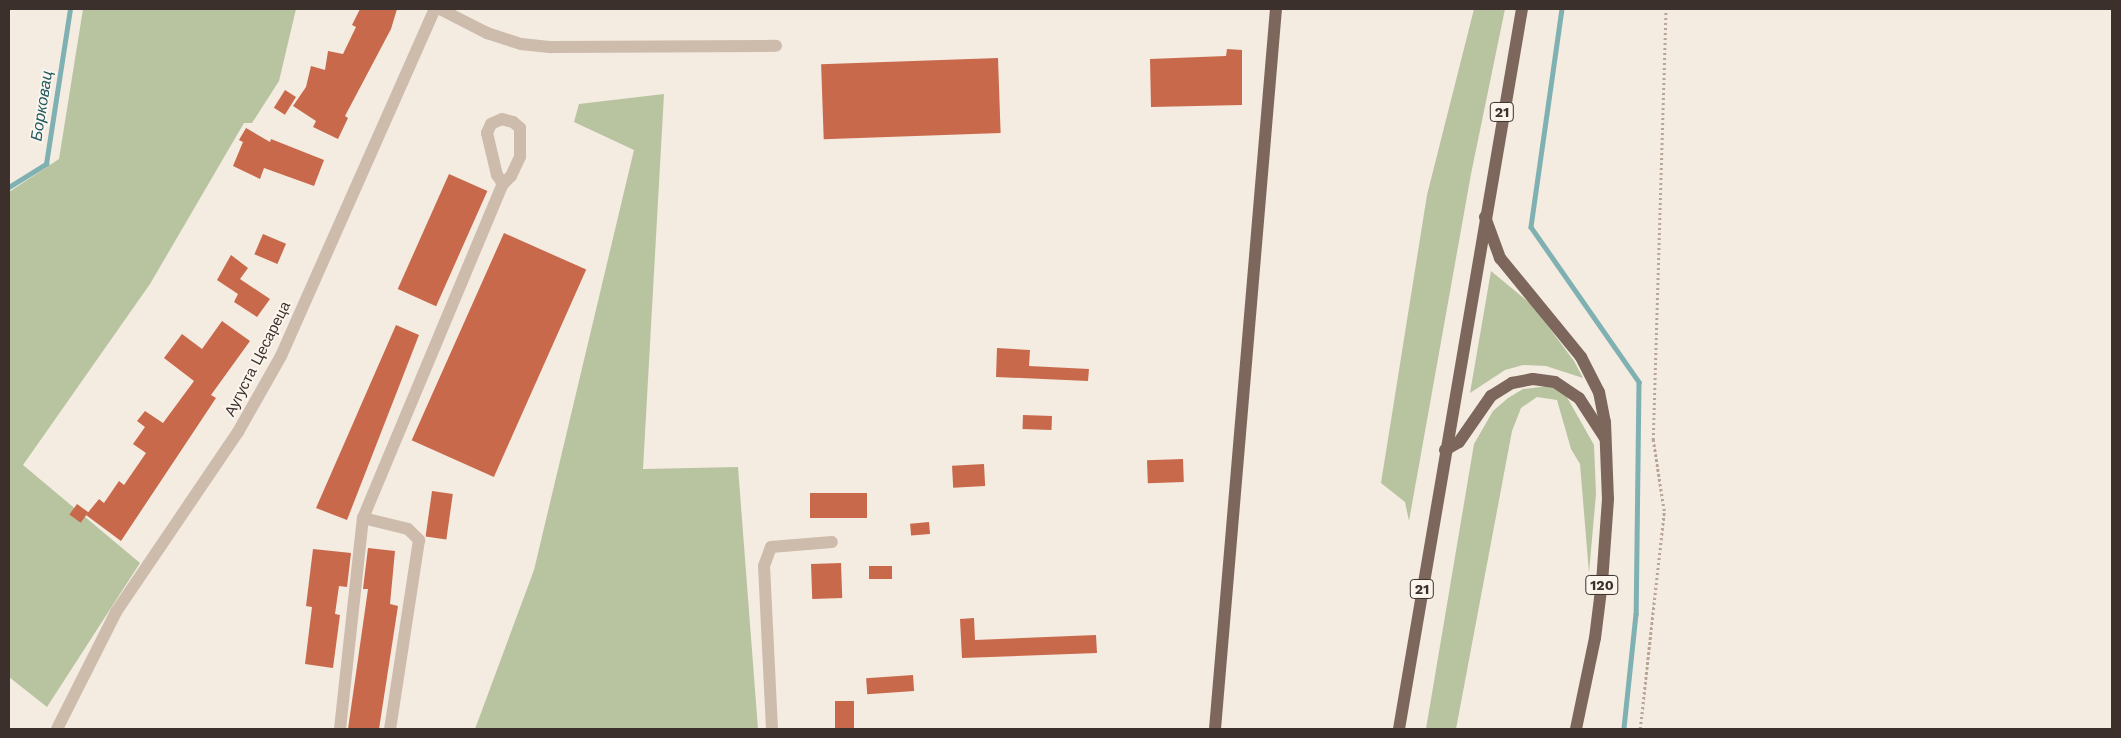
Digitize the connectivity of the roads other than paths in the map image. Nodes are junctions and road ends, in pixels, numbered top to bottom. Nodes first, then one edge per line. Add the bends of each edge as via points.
1 (435, 9) edge
2 (440, 9) edge
3 (1276, 9) edge
4 (1522, 9) edge
5 (776, 46) dead end
6 (503, 184) junction
7 (1484, 215) junction
8 (1604, 438) junction
9 (1445, 450) junction
10 (363, 518) junction
11 (832, 542) dead end
12 (57, 729) edge
13 (340, 729) edge
14 (390, 729) edge
15 (772, 729) edge
16 (1215, 729) edge
17 (1399, 729) edge
18 (1576, 729) edge

1 - 12 street, Аугуста Цесареца via 273,371 238,432 116,612
2 - 5 street via 487,33 521,44 552,47
3 - 16 main road
4 - 7 main road, 21
6 - 6 street via 514,170 522,142 517,125 502,120 491,124 487,134 497,175
6 - 10 street
7 - 8 main road, 120 via 1500,258 1572,343 1585,365 1599,392
7 - 9 main road, 21
8 - 9 main road via 1594,417 1575,395 1555,382 1533,379 1512,383 1491,396 1459,442
8 - 18 main road, 120 via 1608,500 1602,582 1592,654
9 - 17 main road, 21
10 - 13 street
10 - 14 street via 408,530 419,540
11 - 15 street via 771,546 764,566

